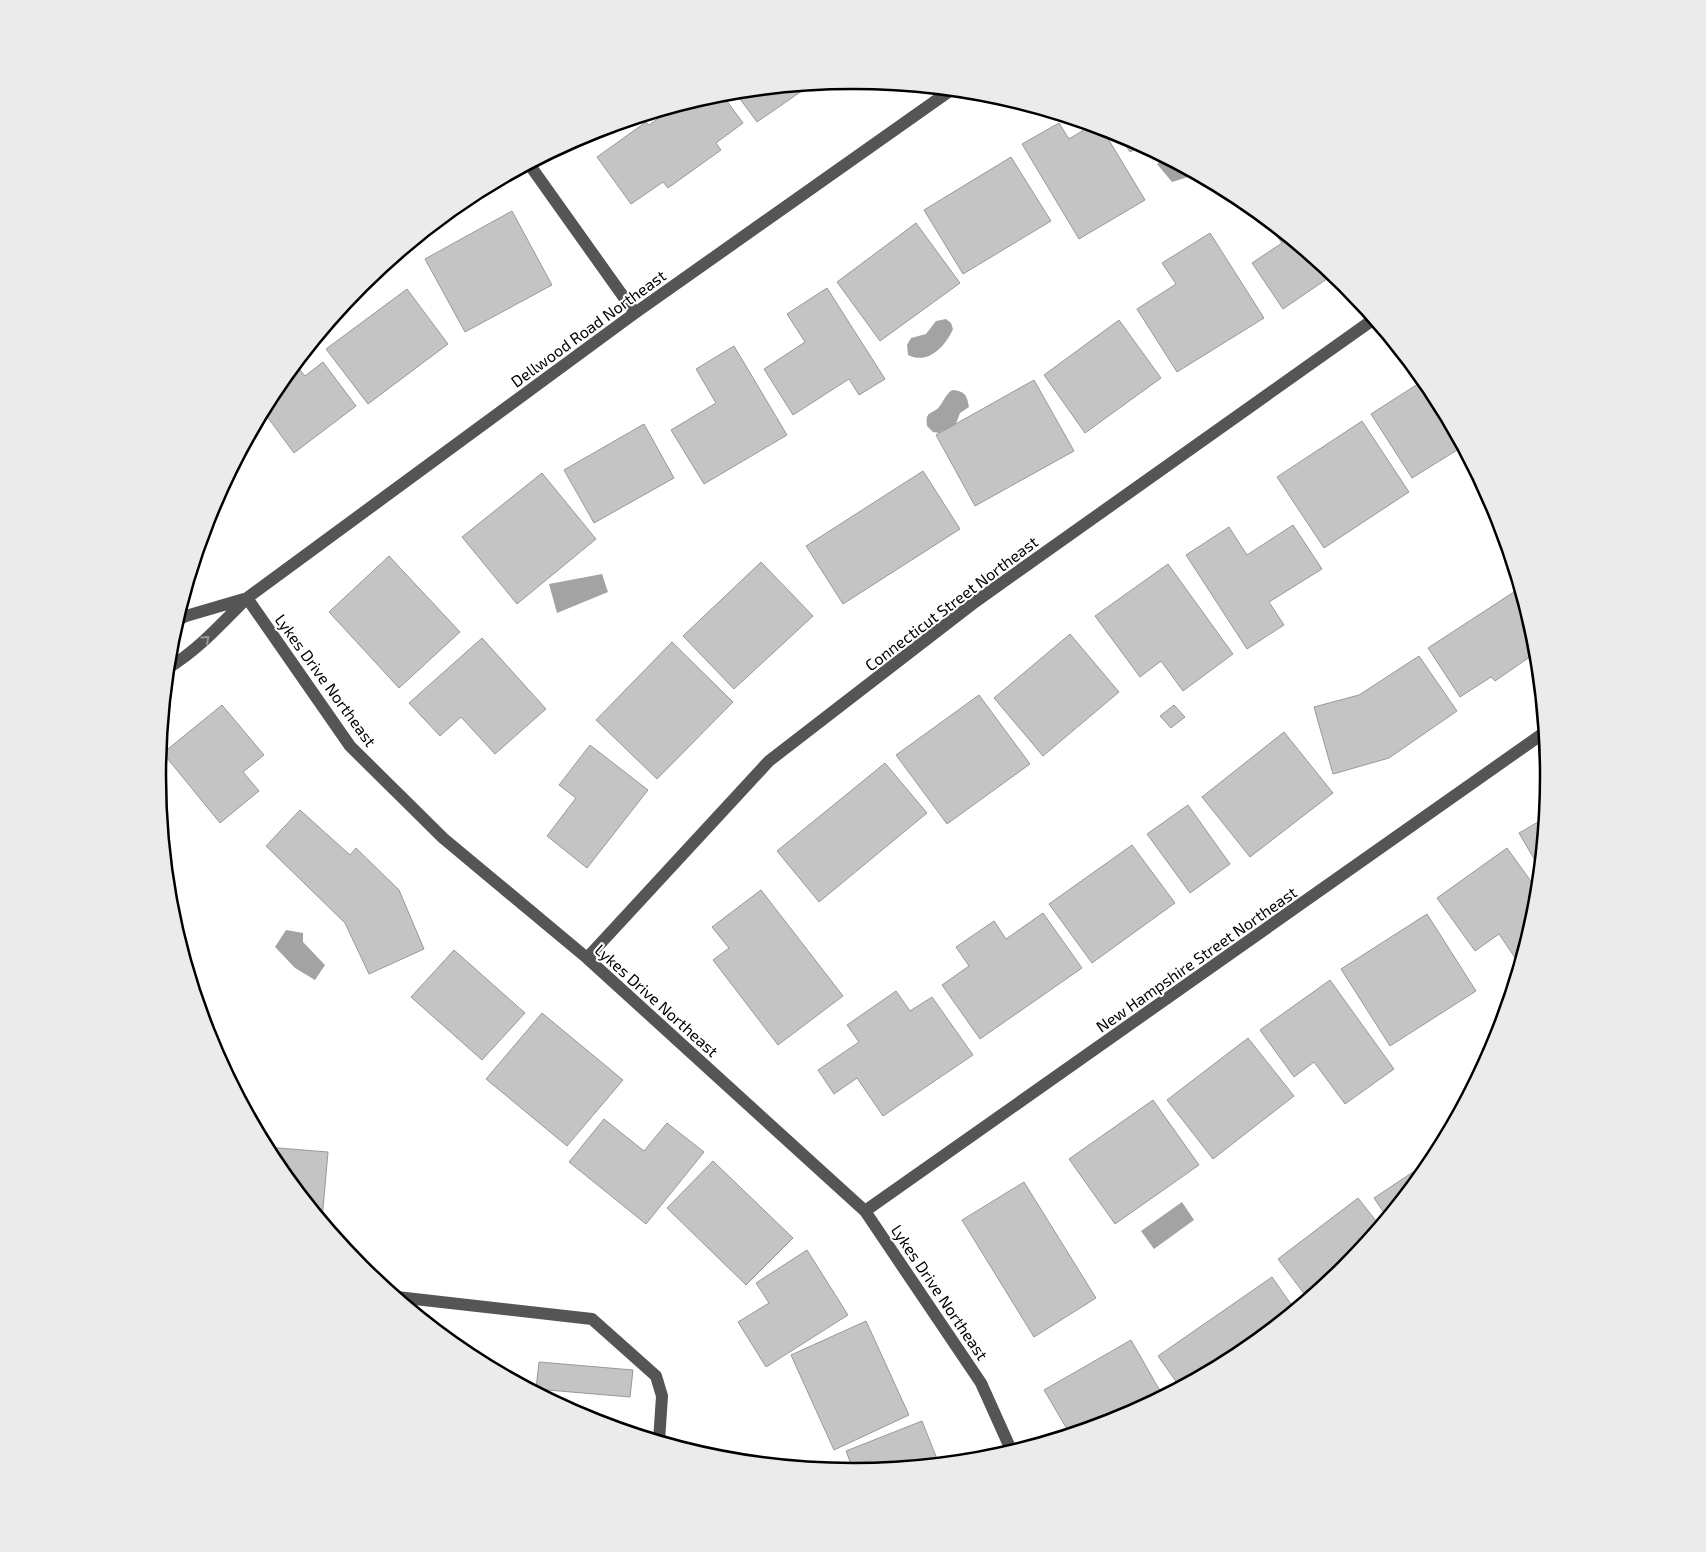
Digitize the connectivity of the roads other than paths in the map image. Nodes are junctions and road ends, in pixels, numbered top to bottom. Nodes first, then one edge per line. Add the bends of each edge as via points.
1 (944, 95) edge
2 (532, 169) edge
3 (635, 313) junction
4 (1369, 322) edge
5 (246, 598) junction
6 (185, 617) edge
7 (176, 663) edge
8 (1539, 736) edge
9 (588, 958) junction
10 (865, 1211) junction
11 (406, 1298) edge
12 (659, 1435) edge
13 (1009, 1445) edge

1 - 3 street, Dellwood Road Northeast
2 - 3 street
3 - 5 street, Dellwood Road Northeast
4 - 9 street, Connecticut Street Northeast via 975,602 769,761
5 - 6 street, Dellwood Road Northeast
7 -> 5 street, Dellwood Road Northeast
5 - 9 street, Lykes Drive Northeast via 350,746 443,838
8 - 10 street, New Hampshire Street Northeast
9 - 10 street, Lykes Drive Northeast
10 - 13 street, Lykes Drive Northeast via 981,1383
11 - 12 street via 592,1319 656,1376 662,1396

